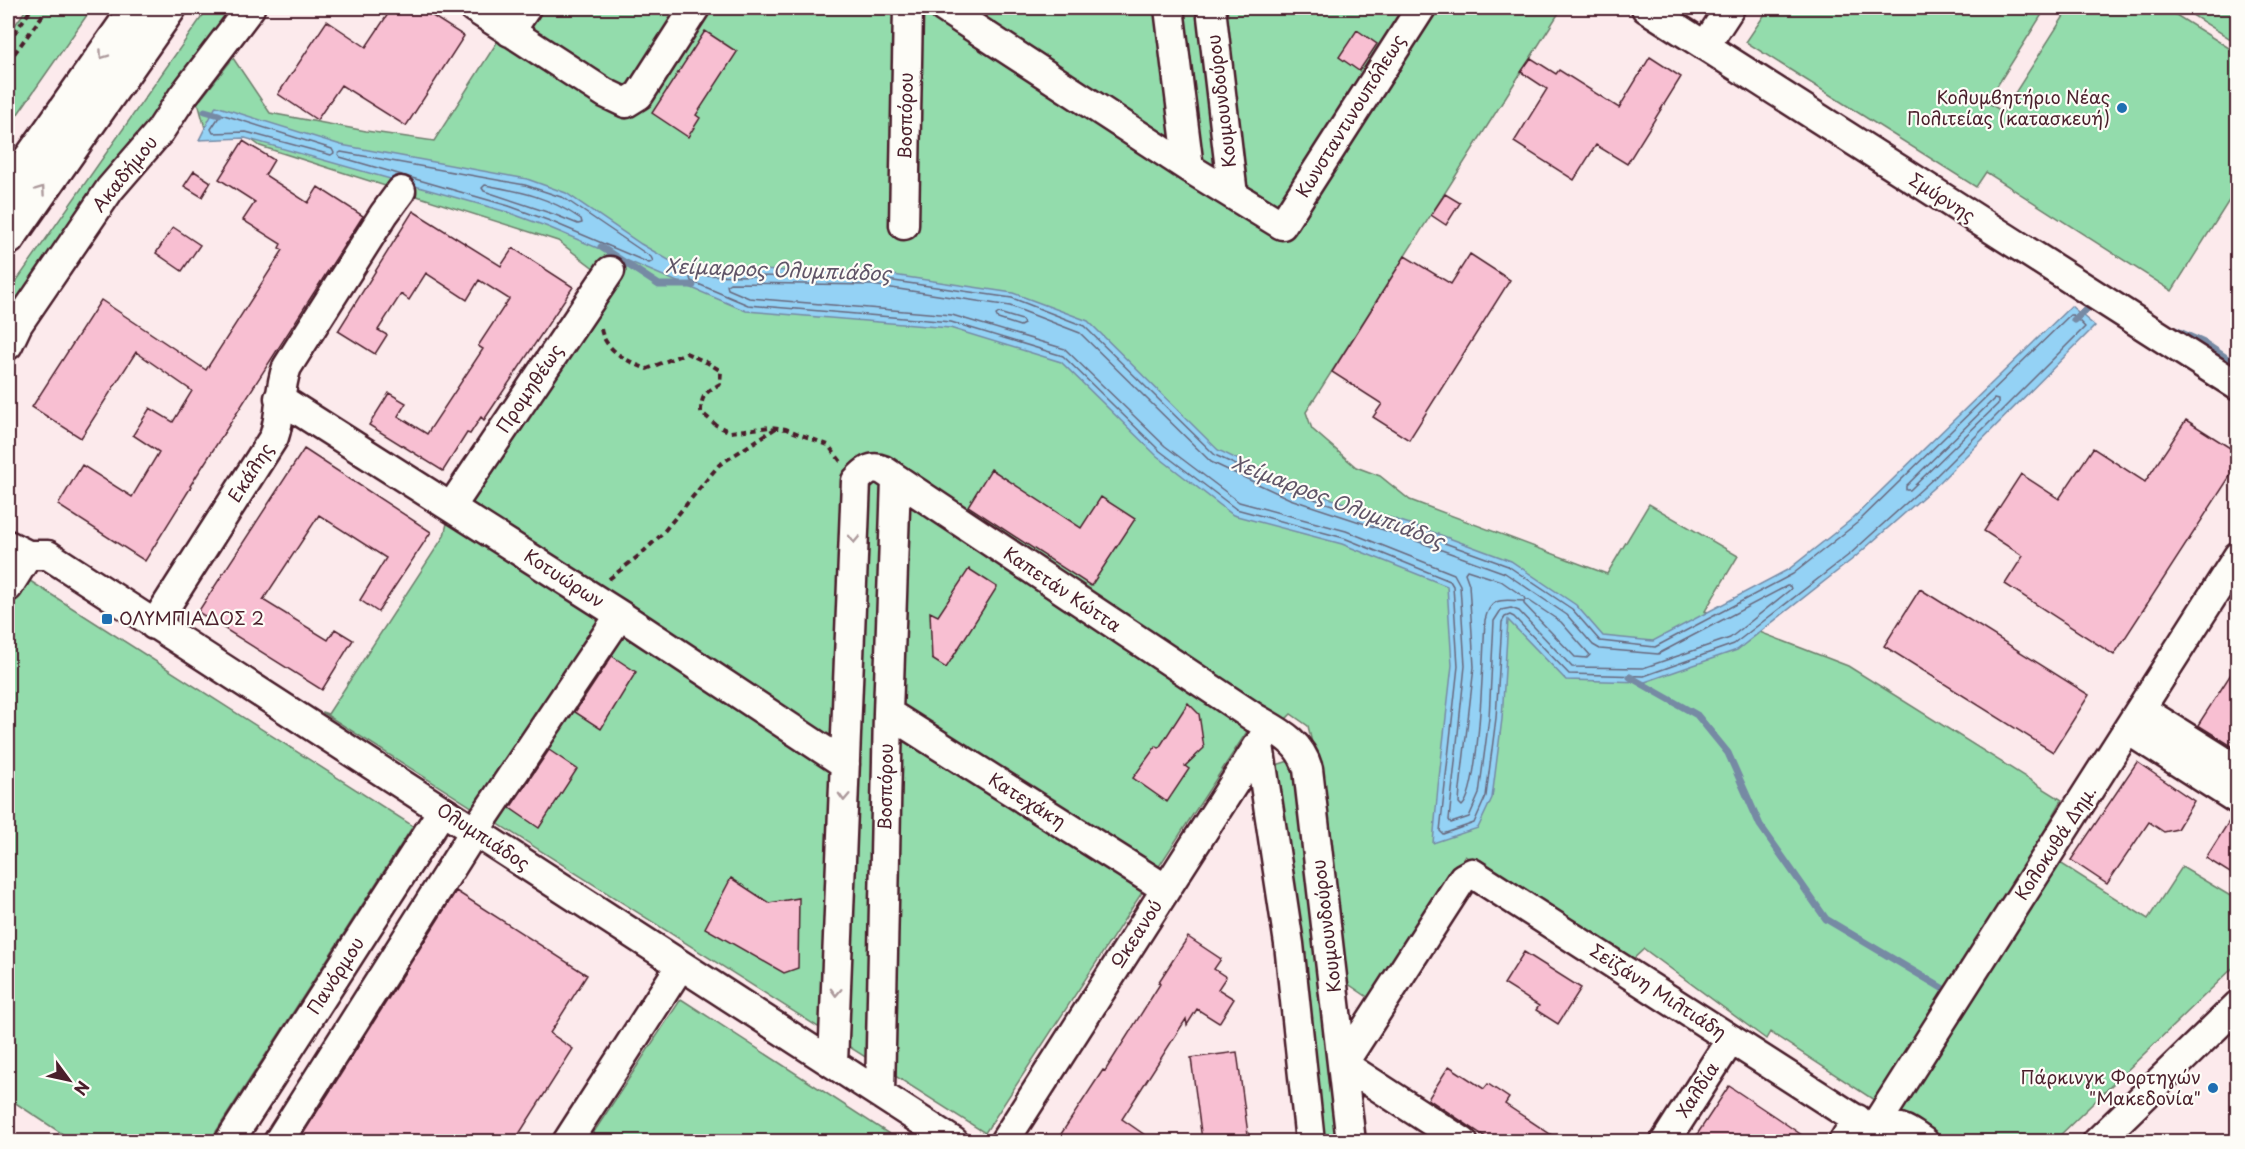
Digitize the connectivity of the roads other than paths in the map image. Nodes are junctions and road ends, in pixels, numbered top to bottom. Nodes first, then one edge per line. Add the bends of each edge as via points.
1 (137, 8) edge
2 (170, 8) edge
3 (250, 8) edge
4 (474, 8) edge
5 (526, 8) edge
6 (695, 8) edge
7 (908, 8) edge
8 (944, 8) edge
9 (1169, 8) edge
10 (1211, 8) edge
11 (1421, 8) edge
12 (1647, 8) edge
13 (1730, 8) edge
14 (510, 32) junction
15 (1705, 46) junction
16 (1189, 168) junction
17 (8, 191) edge
18 (400, 191) dead end
19 (1233, 195) junction
20 (904, 225) dead end
21 (8, 238) edge
22 (610, 271) dead end
23 (8, 345) edge
24 (2238, 386) edge
25 (279, 398) junction
26 (896, 480) junction
27 (451, 507) junction
28 (17, 550) edge
29 (2238, 556) edge
30 (8, 587) edge
31 (620, 615) junction
32 (154, 625) junction
33 (888, 713) junction
34 (2135, 720) junction
35 (1265, 736) junction
36 (845, 764) junction
37 (2238, 770) edge
38 (2238, 800) edge
39 (442, 811) junction
40 (474, 831) junction
41 (1166, 889) junction
42 (681, 965) junction
43 (2238, 1005) edge
44 (1731, 1039) junction
45 (833, 1063) junction
46 (1343, 1064) junction
47 (880, 1094) junction
48 (248, 1113) junction
49 (1866, 1133) edge
50 (210, 1142) edge
51 (229, 1142) edge
52 (278, 1142) edge
53 (567, 1142) edge
54 (954, 1142) edge
55 (1004, 1142) edge
56 (1310, 1142) edge
57 (1351, 1142) edge
58 (1463, 1142) edge
59 (1665, 1142) edge
60 (1924, 1142) edge
61 (2097, 1142) edge

1 -> 17 highway
21 -> 2 highway
3 - 23 street, Ακαδήμου via 160,131 110,189 18,324
4 - 14 street
5 - 14 street
6 - 14 street via 639,95 626,103
7 - 20 street, Βοσπόρου
8 - 16 street
9 - 16 street
10 - 19 street, Κουμουνδούρου
11 - 19 street, Κωνσταντινουπόλεως via 1282,225
12 - 15 street, Σμύρνης
13 - 15 street
15 - 24 street, Σμύρνης
16 - 19 street
18 - 25 street, Εκάλης via 287,367
22 - 27 street, Προμηθέως
25 - 27 street, Κοτυώρων
25 - 32 street, Εκάλης via 274,437
26 - 33 street, Βοσπόρου
26 - 35 street, Καπετάν Κώττα
26 -> 36 street, Καπετάν Κώττα via 875,468 866,470 856,481
27 - 31 street, Κοτυώρων
28 - 30 street
28 - 32 street, Ολυμπιάδος via 48,555
29 - 34 street, Κολοκυθά Δημ.
31 - 36 street, Κοτυώρων
31 - 40 street
32 - 39 street, Ολυμπιάδος
33 - 41 street, Κατεχάκη
33 - 47 street, Βοσπόρου
34 - 37 street
34 - 38 street
34 - 49 street, Κολοκυθά Δημ.
35 - 41 street, Ωκεανού
35 - 46 street, Κουμουνδούρου via 1296,745 1308,769
35 - 56 street
36 -> 45 street
39 - 40 street, Ολυμπιάδος
39 - 48 street, Πανόρμου
40 - 42 street, Ολυμπιάδος
40 - 52 street
41 - 55 street, Ωκεανού
42 - 45 street, Ολυμπιάδος
42 - 53 street
43 - 61 street
44 - 46 street, Σεϊζάνη Μιλτιάδη via 1477,875 1467,874
44 - 49 street, Σεϊζάνη Μιλτιάδη
44 - 59 street, Χαλδία
45 - 47 street, Ολυμπιάδος
46 - 57 street, Κουμουνδούρου
46 - 58 street
47 - 54 street, Ολυμπιάδος
48 - 50 street via 235,1104
48 - 51 street, Πανόρμου
49 - 60 street via 1888,1125 1898,1126

